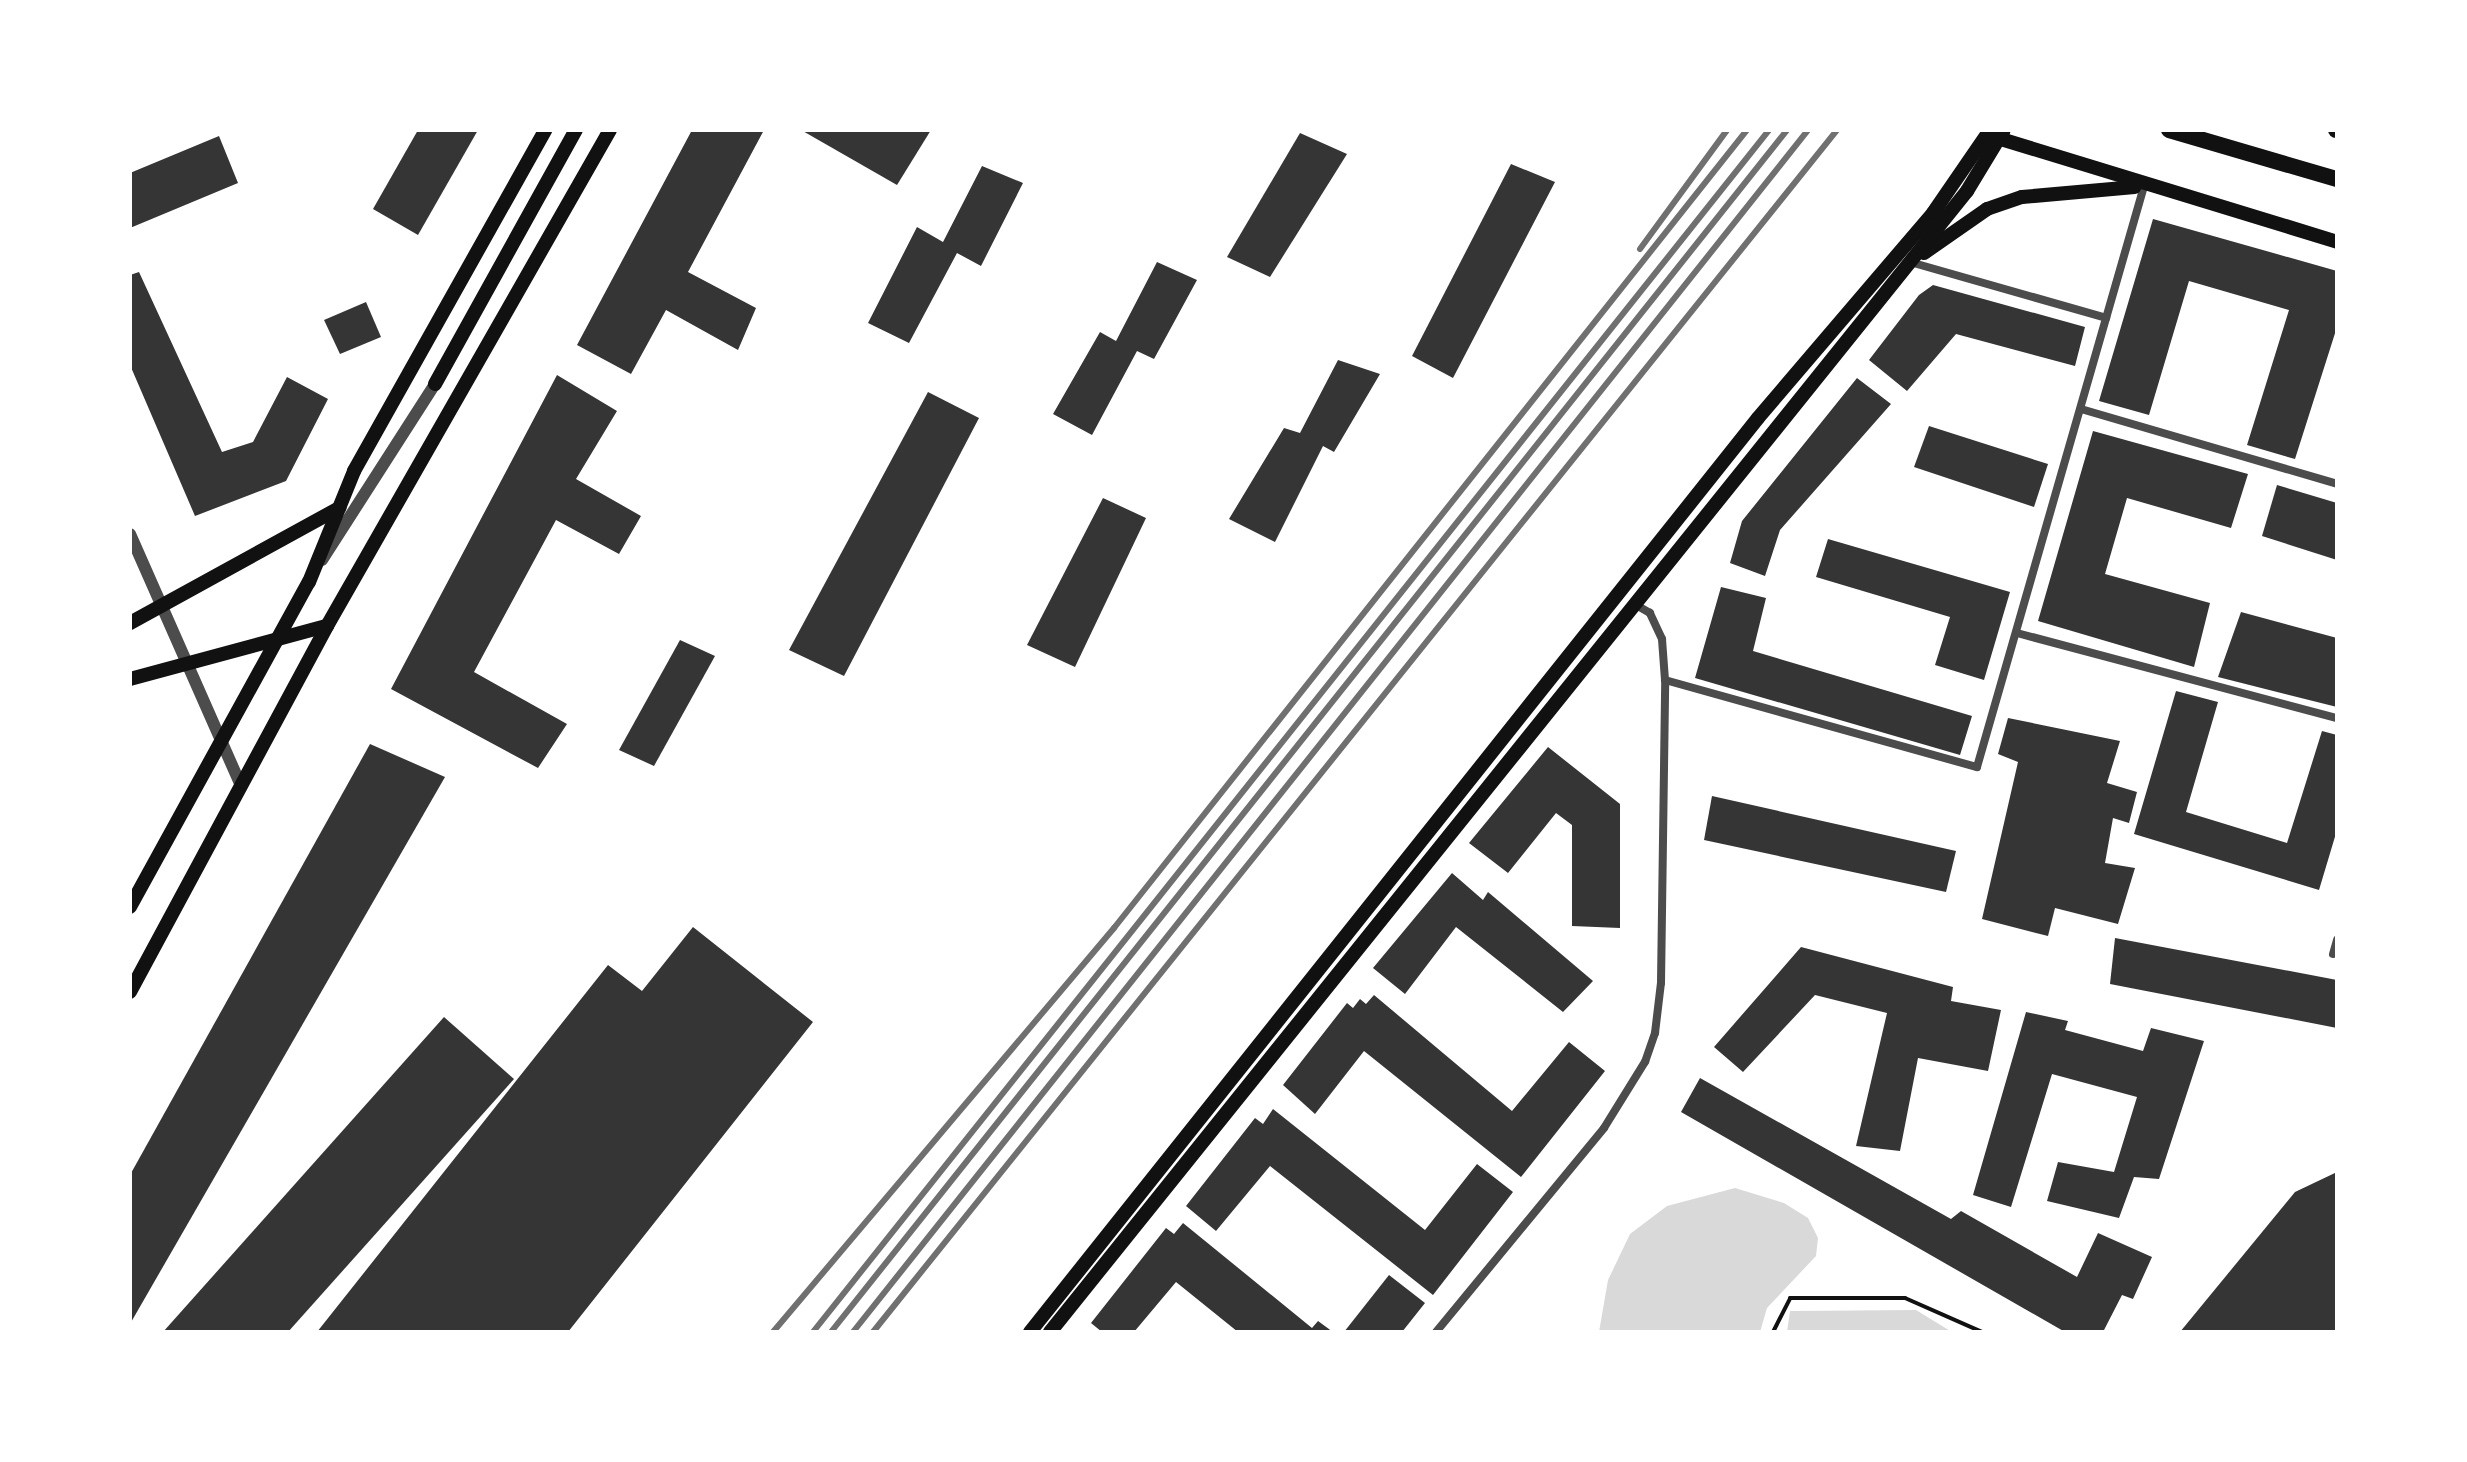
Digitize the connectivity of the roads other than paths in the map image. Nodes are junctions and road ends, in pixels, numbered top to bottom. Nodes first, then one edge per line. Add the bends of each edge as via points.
1 (545, 130) edge
2 (576, 130) edge
3 (610, 130) edge
4 (2169, 130) edge
5 (1995, 133) edge
6 (2337, 179) edge
7 (2144, 186) junction
8 (2337, 242) edge
9 (1910, 262) junction
10 (2106, 318) junction
11 (435, 384) joint
12 (2081, 409) junction
13 (2337, 484) edge
14 (339, 508) junction
15 (130, 534) edge
16 (309, 582) junction
17 (1632, 602) junction
18 (162, 608) junction
19 (130, 623) edge
20 (327, 626) junction
21 (2017, 633) junction
22 (277, 639) junction
23 (187, 664) junction
24 (130, 679) edge
25 (1665, 680) junction
26 (2337, 718) edge
27 (221, 742) junction
28 (241, 786) junction
29 (130, 907) edge
30 (2337, 940) edge
31 (2333, 954) dead end
32 (130, 992) edge
33 (1030, 1332) edge
34 (1050, 1332) edge
35 (1436, 1332) edge

1 - 14 main road via 354,471
2 - 11 main road
3 - 20 main road
4 - 6 highway
5 - 7 main road
5 - 9 main road via 1967,191
5 - 33 main road via 1758,418
7 - 8 main road
7 - 9 main road via 2022,197 1987,209
7 - 10 street
9 - 10 street
9 - 17 main road
10 - 12 street
11 - 16 street
12 - 13 street
12 - 21 street
14 - 16 main road
14 - 18 main road
15 - 18 street
16 - 22 main road
17 - 25 street via 1650,613 1662,639
17 - 34 main road
18 - 19 main road
18 - 23 street
20 - 22 main road
20 - 28 main road
21 - 25 street via 1977,767
21 - 26 street
22 - 23 main road
22 - 27 main road
23 - 24 main road
23 - 27 street
25 - 35 street via 1661,983 1645,1062 1604,1128
27 - 28 street
27 - 29 main road
28 - 32 main road
30 - 31 street

